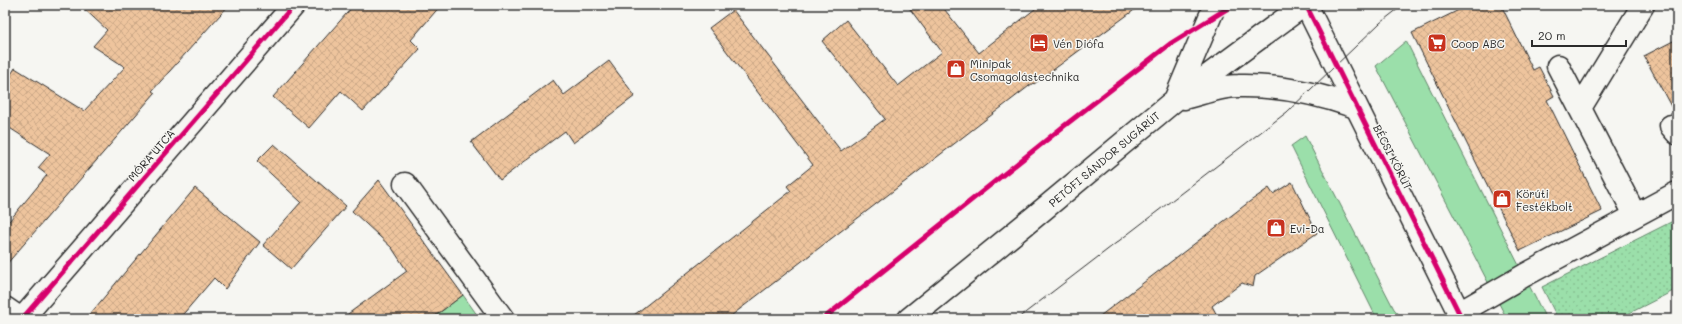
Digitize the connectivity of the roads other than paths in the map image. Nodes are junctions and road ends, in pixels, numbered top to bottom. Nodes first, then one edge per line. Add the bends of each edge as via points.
1 (294, 5) edge
2 (1215, 5) edge
3 (1305, 5) edge
4 (1643, 5) edge
5 (1558, 66) dead end
6 (1175, 100) junction
7 (1356, 107) junction
8 (1580, 108) junction
9 (405, 184) dead end
10 (1677, 192) edge
11 (1635, 216) junction
12 (5, 308) edge
13 (1461, 316) edge
14 (22, 319) edge
15 (503, 319) edge
16 (909, 319) edge

1 - 14 main road, MÓRA UTCA
2 - 6 main road
3 - 6 main road, PETŐFI SÁNDOR SUGÁRÚT
3 - 7 main road, BÉCSI KÖRÚT
4 - 8 main road
5 - 8 main road
6 - 7 main road via 1237,86 1285,89 1330,98
6 - 16 main road, PETŐFI SÁNDOR SUGÁRÚT
7 - 13 main road, BÉCSI KÖRÚT
8 - 11 main road
9 - 15 main road
10 - 11 main road
11 - 13 main road via 1525,275
12 - 14 main road

